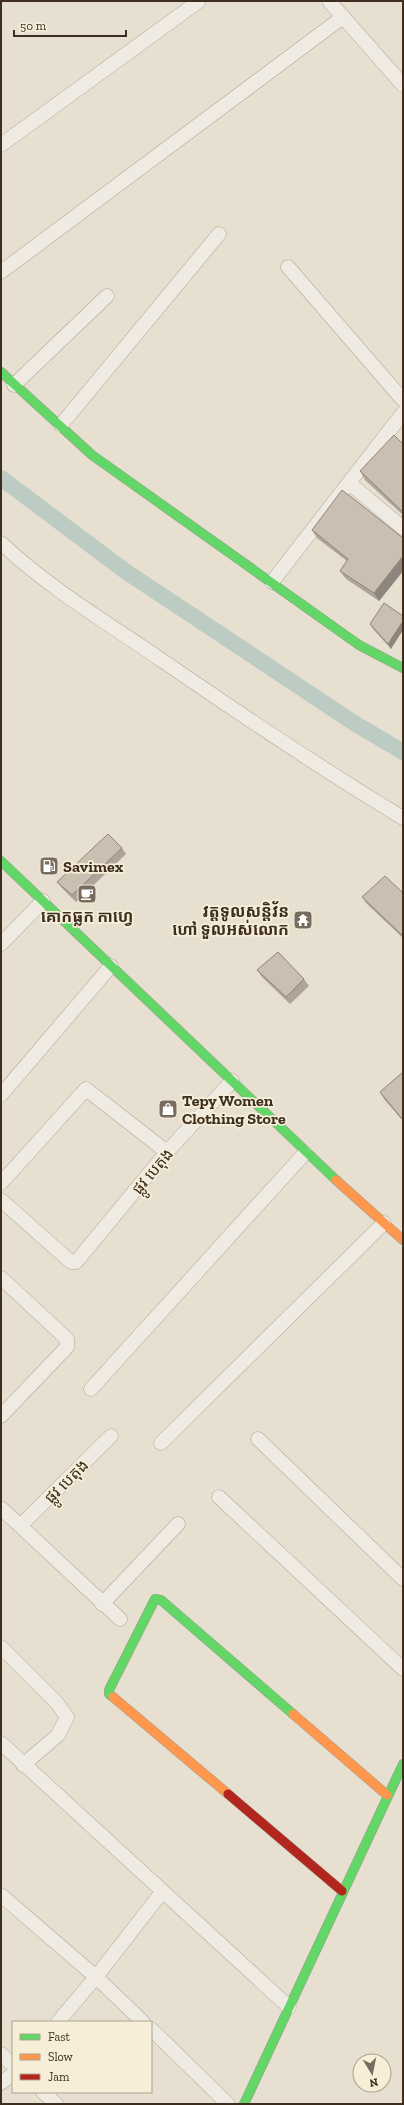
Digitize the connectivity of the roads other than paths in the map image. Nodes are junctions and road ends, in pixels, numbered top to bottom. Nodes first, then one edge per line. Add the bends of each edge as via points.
1 (199, 1) edge
2 (329, 1) edge
3 (343, 17) junction
4 (403, 85) edge
5 (1, 145) edge
6 (219, 234) dead end
7 (288, 267) dead end
8 (1, 272) edge
9 (107, 296) dead end
10 (1, 372) edge
11 (14, 385) junction
12 (403, 400) edge
13 (403, 413) edge
14 (61, 425) junction
15 (349, 483) junction
16 (403, 528) edge
17 (1, 543) edge
18 (272, 582) junction
19 (403, 668) edge
20 (403, 818) edge
21 (1, 861) edge
22 (43, 901) junction
23 (1, 944) edge
24 (111, 966) junction
25 (232, 1081) junction
26 (1, 1095) edge
27 (167, 1152) junction
28 (306, 1153) junction
29 (1, 1183) edge
30 (1, 1200) edge
31 (384, 1224) junction
32 (403, 1240) edge
33 (1, 1278) edge
34 (91, 1389) dead end
35 (1, 1416) edge
36 (111, 1436) dead end
37 (258, 1438) dead end
38 (161, 1443) dead end
39 (219, 1497) dead end
40 (1, 1508) edge
41 (178, 1524) dead end
42 (20, 1526) junction
43 (403, 1579) edge
44 (102, 1604) junction
45 (120, 1619) dead end
46 (1, 1647) edge
47 (403, 1669) edge
48 (1, 1743) edge
49 (403, 1764) edge
50 (24, 1765) junction
51 (388, 1795) junction
52 (342, 1891) junction
53 (162, 1892) junction
54 (1, 1896) edge
55 (96, 1977) junction
56 (289, 2007) junction
57 (59, 2021) edge
58 (142, 2021) edge
59 (152, 2030) edge
60 (1, 2054) edge
61 (12, 2064) edge
62 (12, 2075) edge
63 (1, 2083) edge
64 (44, 2093) edge
65 (56, 2104) edge
66 (228, 2104) edge
67 (244, 2104) edge

1 - 5 street
2 - 3 street
3 - 4 street
3 - 8 street
6 - 14 street
7 - 12 street
9 - 11 street
10 - 11 street
11 - 14 street
13 - 15 street
14 - 18 street via 92,455
15 - 16 street
15 - 18 street
17 - 20 street via 26,566 75,602 323,770
18 - 19 street via 360,645
21 - 22 street
22 - 23 street
22 - 24 street
24 - 25 street
24 - 26 street
25 - 27 street, ផ្លូវ បេតុង
25 - 28 street
27 - 29 street via 86,1089
27 - 30 street, ផ្លូវ បេតុង via 74,1263
28 - 31 street
28 - 34 street
31 - 32 street
31 - 38 street
33 - 35 street via 67,1339 68,1343
36 - 42 street, ផ្លូវ បេតុង
37 - 43 street
39 - 47 street
40 - 42 street
41 - 44 street
42 - 44 street
44 - 45 street
46 - 50 street via 57,1703 67,1717 58,1735
48 - 50 street
49 - 51 street
50 - 53 street
51 - 52 street
51 - 52 street via 161,1600 156,1599 152,1602 109,1694
52 - 56 street
53 - 55 street
53 - 56 street
54 - 55 street
55 - 57 street
55 - 58 street
56 - 67 street
59 - 66 street
60 - 61 street
62 - 63 street
64 - 65 street

